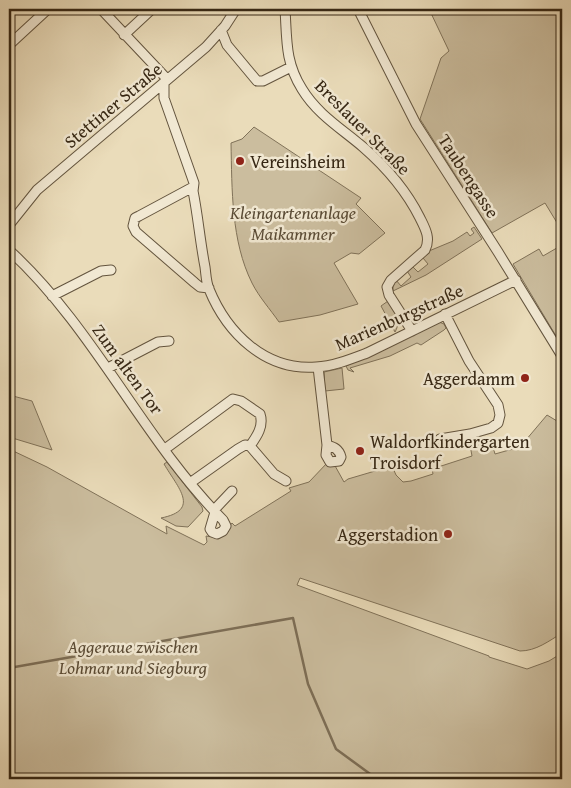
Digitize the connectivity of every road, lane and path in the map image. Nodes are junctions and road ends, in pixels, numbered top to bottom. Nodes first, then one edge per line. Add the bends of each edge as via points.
1 (48, 9) edge
2 (101, 9) edge
3 (152, 9) edge
4 (236, 9) edge
5 (285, 9) edge
6 (358, 9) edge
7 (221, 30) junction
8 (124, 35) junction
9 (9, 46) edge
10 (291, 67) junction
11 (166, 81) junction
12 (193, 187) junction
13 (9, 225) edge
14 (9, 250) edge
15 (111, 270) dead end
16 (516, 280) junction
17 (209, 288) junction
18 (52, 296) junction
19 (446, 314) junction
20 (412, 331) junction
21 (169, 341) dead end
22 (562, 356) edge
23 (318, 367) junction
24 (108, 368) junction
25 (440, 439) dead end
26 (327, 445) dead end
27 (250, 446) junction
28 (165, 449) junction
29 (286, 481) dead end
30 (190, 483) junction
31 (232, 491) dead end

1 - 9 street
2 - 8 street
3 - 8 street
4 - 7 street, Stettiner Straße
5 - 10 street, Breslauer Straße via 286,47
6 - 16 street, Taubengasse via 416,124
7 - 10 street via 227,45 257,81
7 - 11 street, Stettiner Straße
8 - 11 street
10 - 20 street, Breslauer Straße via 315,107 388,171 414,206 424,226 428,236 425,250 387,287
11 - 12 street, Marienburgstraße via 164,98
11 - 13 street, Stettiner Straße via 36,190
12 - 17 street, Marienburgstraße
12 - 17 street via 139,216 133,226 195,283
14 - 18 street, Zum alten Tor
15 - 18 street via 101,271
16 - 19 street, Marienburgstraße
16 - 22 street, Taubengasse
17 - 23 street, Marienburgstraße via 232,329 255,351 289,366
18 - 24 street, Zum alten Tor
19 - 20 street, Marienburgstraße
19 - 25 street via 469,361 498,405 500,415 498,423 490,428
20 - 23 street, Marienburgstraße via 348,360
21 - 24 street via 158,342
23 - 26 street
24 - 28 street, Zum alten Tor
27 - 28 street via 260,430 261,416 256,410 233,399
27 - 29 street via 274,474
27 - 30 street via 238,449
28 - 30 street, Zum alten Tor
30 - 31 street, Zum alten Tor via 214,511

